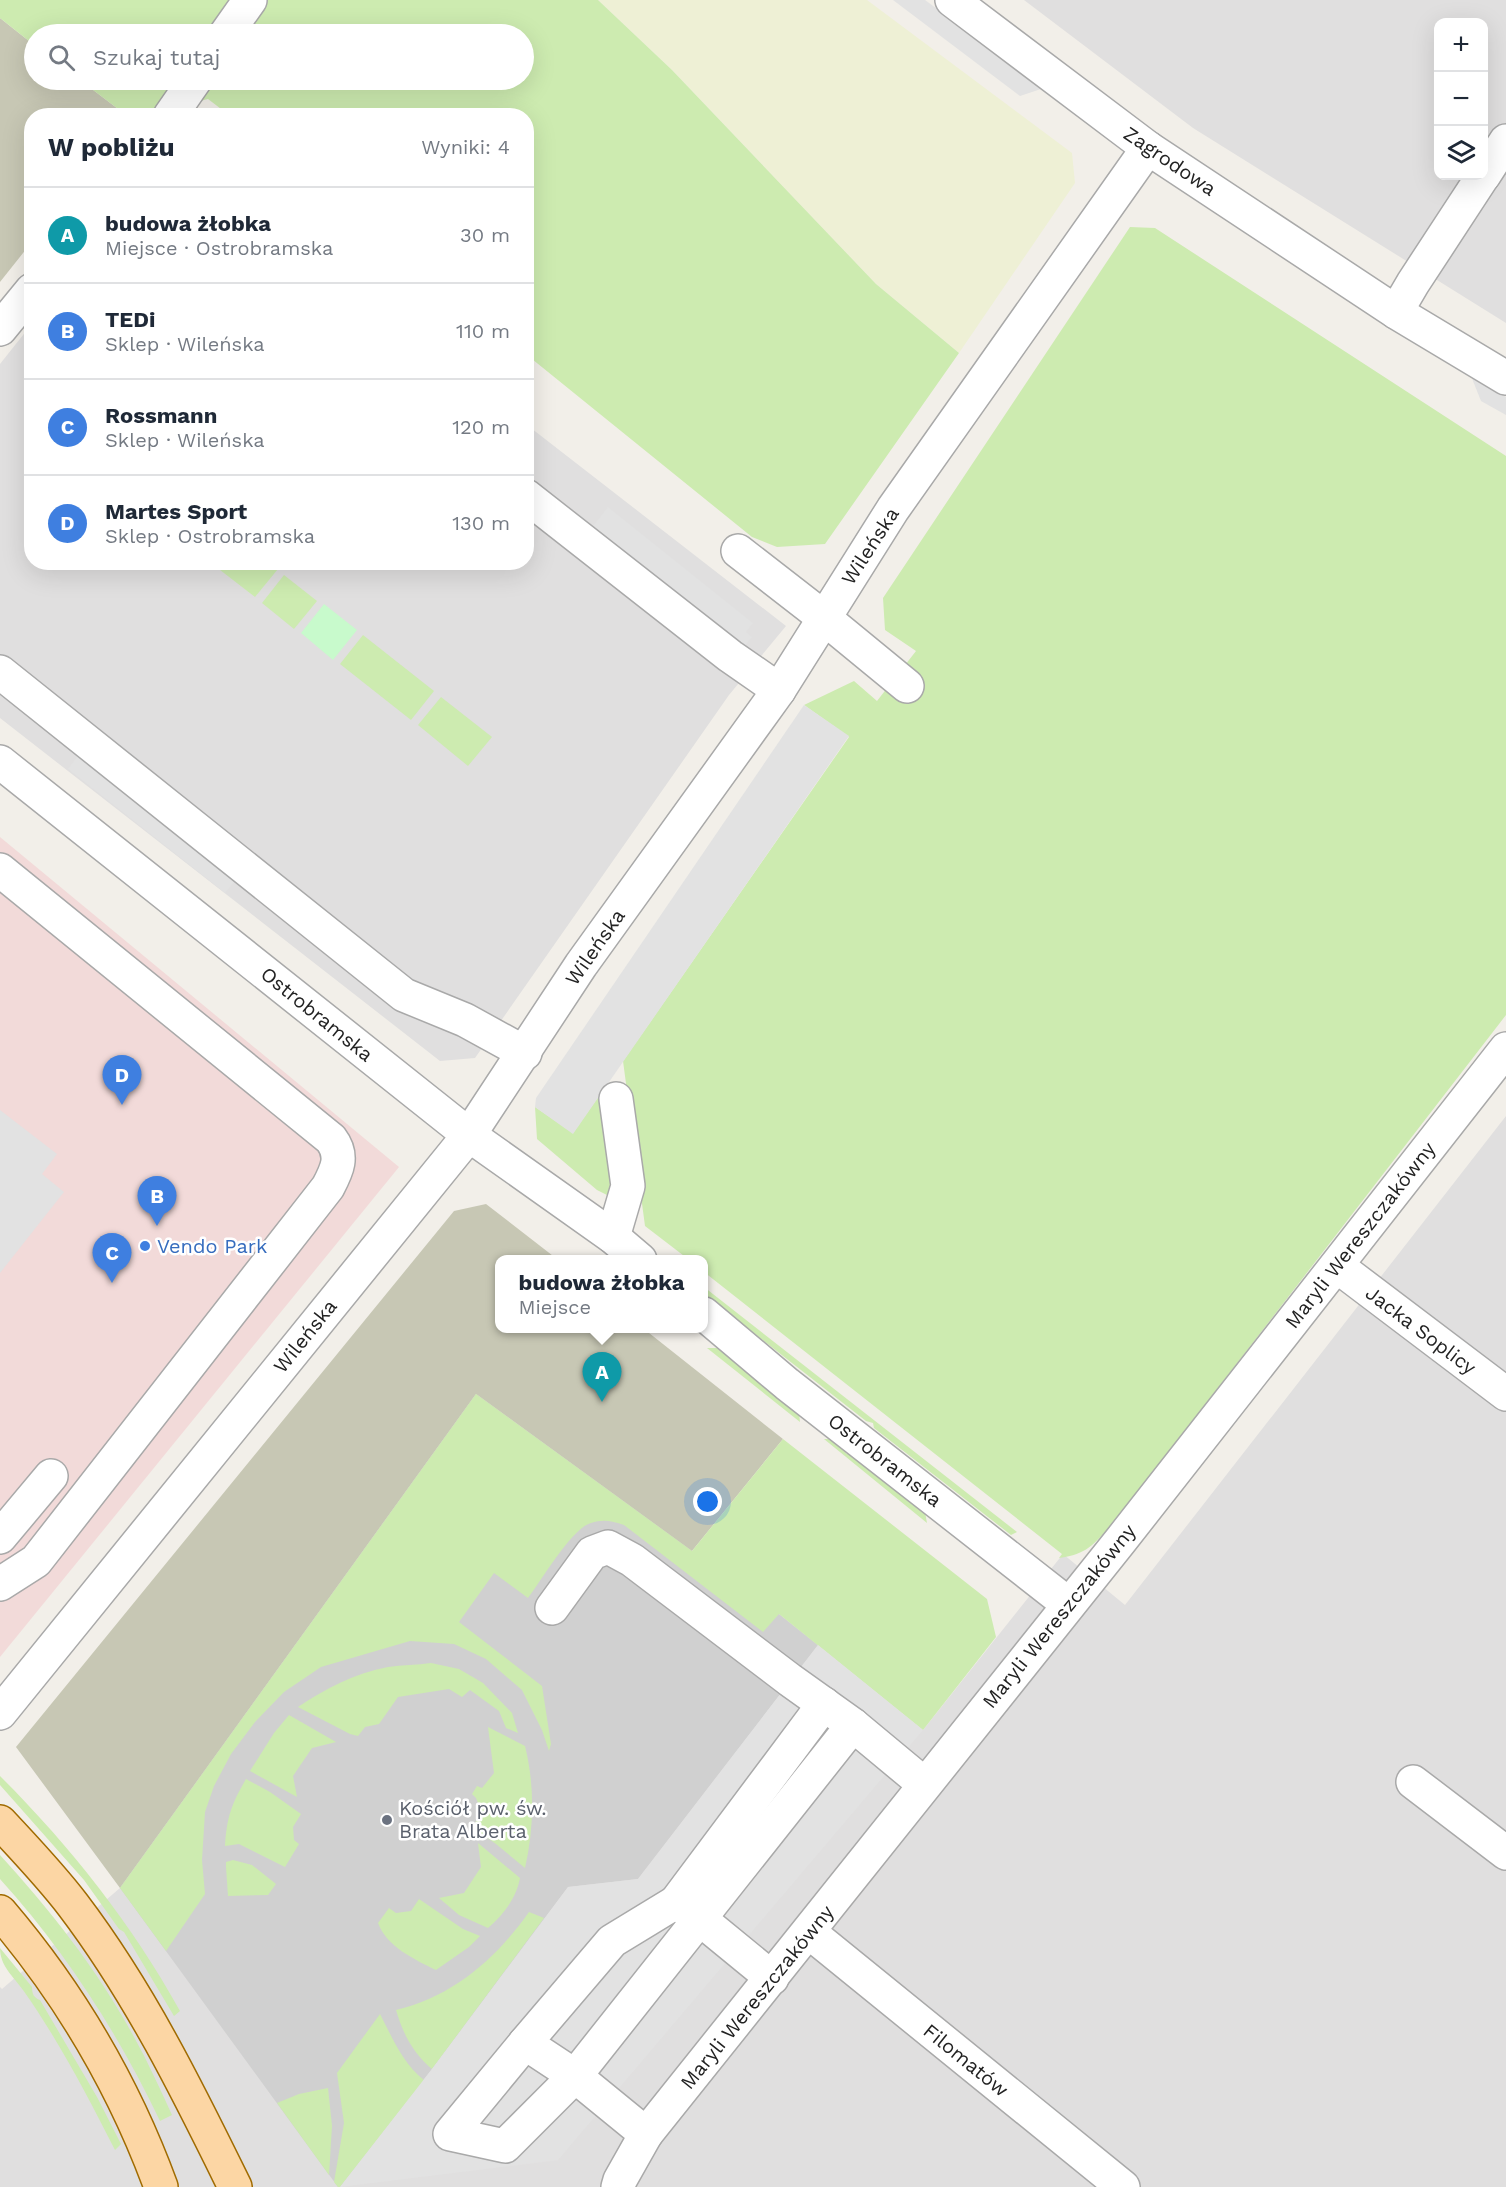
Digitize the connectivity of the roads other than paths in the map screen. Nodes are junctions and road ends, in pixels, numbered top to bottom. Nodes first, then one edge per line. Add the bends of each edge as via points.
1 (250, 0) edge
2 (952, 0) edge
3 (233, 24) edge
4 (188, 90) edge
5 (176, 108) edge
6 (1506, 141) edge
7 (1148, 148) junction
8 (1488, 168) edge
9 (1480, 180) edge
10 (24, 300) edge
11 (1396, 312) junction
12 (0, 329) edge
13 (1506, 378) edge
14 (534, 502) edge
15 (738, 552) dead end
16 (823, 617) junction
17 (0, 672) edge
18 (907, 686) dead end
19 (778, 690) junction
20 (0, 762) edge
21 (0, 870) edge
22 (1506, 1049) edge
23 (525, 1053) junction
24 (616, 1099) dead end
25 (469, 1135) junction
26 (613, 1237) junction
27 (634, 1255) edge
28 (1337, 1266) junction
29 (708, 1317) edge
30 (1506, 1394) edge
31 (51, 1476) dead end
32 (0, 1537) edge
33 (0, 1584) edge
34 (1068, 1604) junction
35 (552, 1608) dead end
36 (824, 1704) junction
37 (0, 1713) edge
38 (853, 1725) junction
39 (1413, 1782) dead end
40 (924, 1784) junction
41 (0, 1822) edge
42 (1506, 1853) edge
43 (688, 1911) junction
44 (0, 1912) edge
45 (809, 1932) junction
46 (772, 1978) junction
47 (525, 2043) junction
48 (576, 2076) junction
49 (646, 2134) junction
50 (161, 2187) edge
51 (235, 2187) edge
52 (618, 2187) edge
53 (1123, 2187) edge

1 - 3 street
2 - 7 street, Zagrodowa
4 - 5 street
6 - 8 street
7 - 11 street, Zagrodowa
7 - 16 street, Wileńska via 893,509
9 - 11 street
10 - 12 street
11 - 13 street, Zagrodowa
14 - 19 street
15 - 16 street
16 - 18 street
16 - 19 street, Wileńska
17 - 23 street via 404,995 465,1020
19 - 23 street, Wileńska via 581,965
20 - 25 street, Ostrobramska
21 - 33 street via 331,1138 338,1147 339,1158 328,1187 36,1561
22 - 28 street, Maryli Wereszczakówny
23 - 25 street, Wileńska
24 - 26 street via 628,1186
25 - 26 street, Ostrobramska
25 - 37 street, Wileńska
26 - 27 street, Ostrobramska
28 - 30 street, Jacka Soplicy
28 - 34 street, Maryli Wereszczakówny
29 - 34 street, Ostrobramska
31 - 32 street
34 - 40 street, Maryli Wereszczakówny
35 - 36 street via 592,1553 608,1547 632,1560
36 - 38 street
36 - 43 street
38 - 40 street
38 - 43 street
39 - 42 street
40 - 45 street, Maryli Wereszczakówny
41 - 51 main road via 72,1904 124,1979 175,2065
43 - 46 street
43 - 47 street via 612,1941
43 - 48 street
44 - 50 main road via 83,2024 128,2107
45 - 46 street, Maryli Wereszczakówny
45 - 53 street, Filomatów
46 - 49 street, Maryli Wereszczakówny
47 - 48 street
47 - 48 street via 450,2134 505,2146
48 - 49 street
49 - 52 street, Maryli Wereszczakówny

